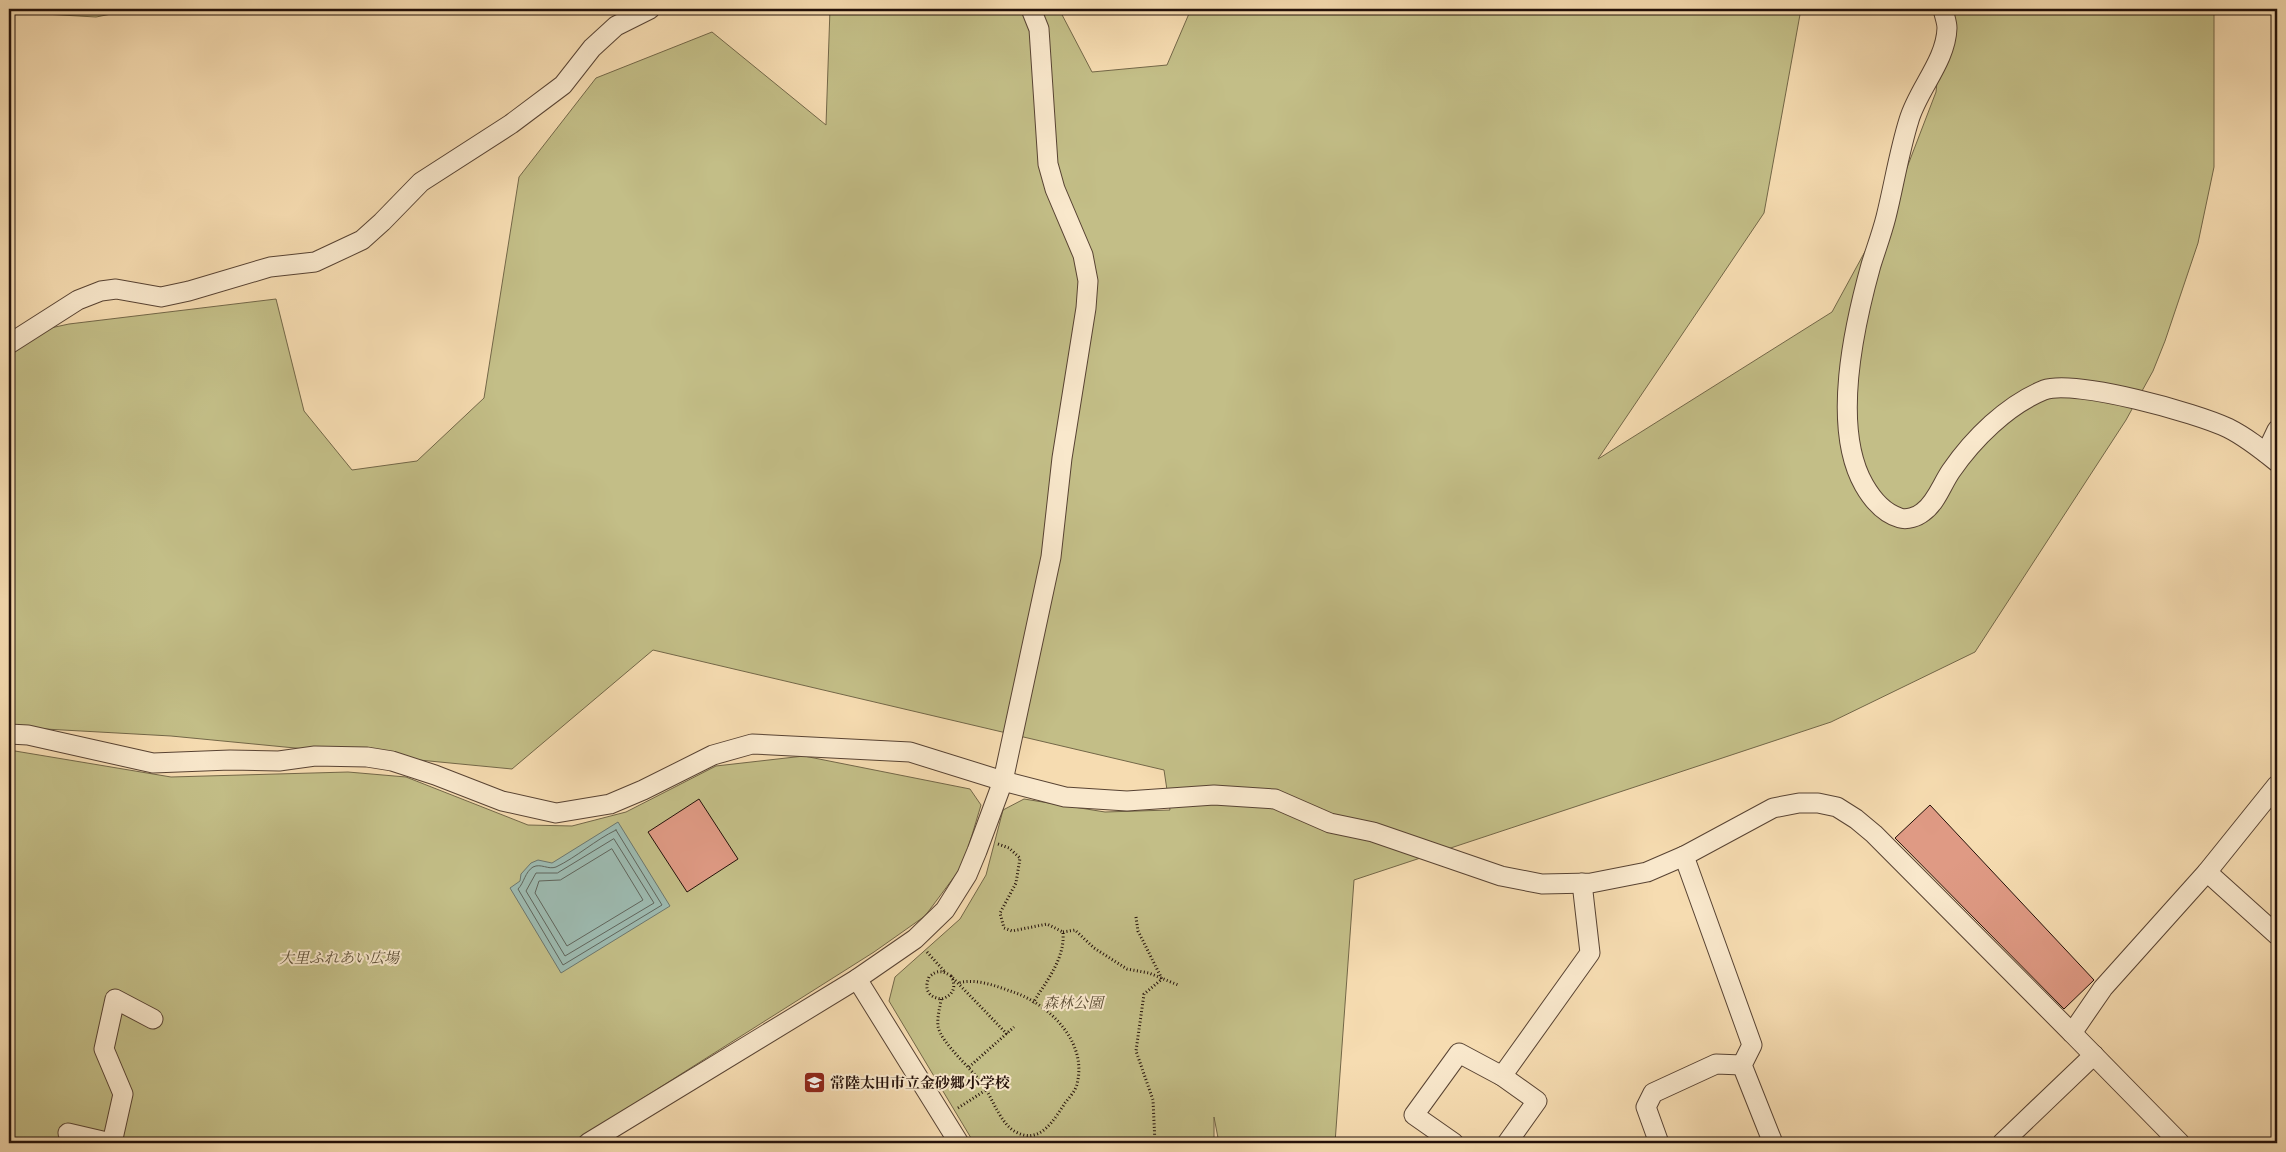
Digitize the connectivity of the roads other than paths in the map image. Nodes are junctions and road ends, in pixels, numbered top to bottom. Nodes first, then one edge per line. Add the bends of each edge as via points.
1 (650, 9) edge
2 (1031, 9) edge
3 (1943, 9) edge
4 (9, 344) edge
5 (2277, 430) edge
6 (2272, 457) edge
7 (9, 734) edge
8 (1003, 781) junction
9 (2277, 785) edge
10 (1684, 856) junction
11 (2207, 872) junction
12 (1582, 883) junction
13 (2277, 935) edge
14 (857, 979) junction
15 (153, 1019) dead end
16 (2072, 1034) junction
17 (2094, 1055) junction
18 (1742, 1065) junction
19 (1502, 1076) junction
20 (68, 1133) dead end
21 (112, 1143) edge
22 (588, 1143) edge
23 (959, 1143) edge
24 (1454, 1143) edge
25 (1507, 1143) edge
26 (1659, 1143) edge
27 (1773, 1143) edge
28 (2002, 1143) edge
29 (2180, 1143) edge

1 - 4 street via 616,26 592,48 563,85 511,124 421,182 362,240 315,262 270,267 161,297 116,289 101,291 78,300
2 - 8 street via 1039,28 1048,164 1083,256 1088,281 1051,556
3 - 6 street via 1947,27 1943,48 1909,118 1853,343 1848,423 1853,458 1873,501 1902,519 1925,512 1950,472 1997,421 2018,404 2055,388 2089,389 2205,418 2248,439
5 - 6 street
7 - 8 street via 28,735 153,764 279,761 315,756 383,760 435,775 502,801 556,813 610,804 713,755 752,744 910,752
8 - 12 street via 1065,796 1127,801 1214,795 1275,799 1330,823 1373,832 1501,876 1542,884
8 - 14 street via 957,894 915,939
9 - 11 street
10 - 12 street via 1647,872
10 - 16 street via 1774,808 1818,803 1837,808 1856,818 1874,834
10 - 18 street via 1752,1045
11 - 13 street
11 - 16 street via 2103,988
12 - 19 street via 1590,953
14 - 22 street
14 - 23 street
15 - 21 street via 115,999 104,1049 123,1094
16 - 17 street
17 - 28 street
17 - 29 street
18 - 26 street via 1716,1064 1653,1093 1646,1107
18 - 27 street
19 - 24 street via 1459,1053 1414,1115
19 - 25 street via 1537,1101
20 - 21 street

